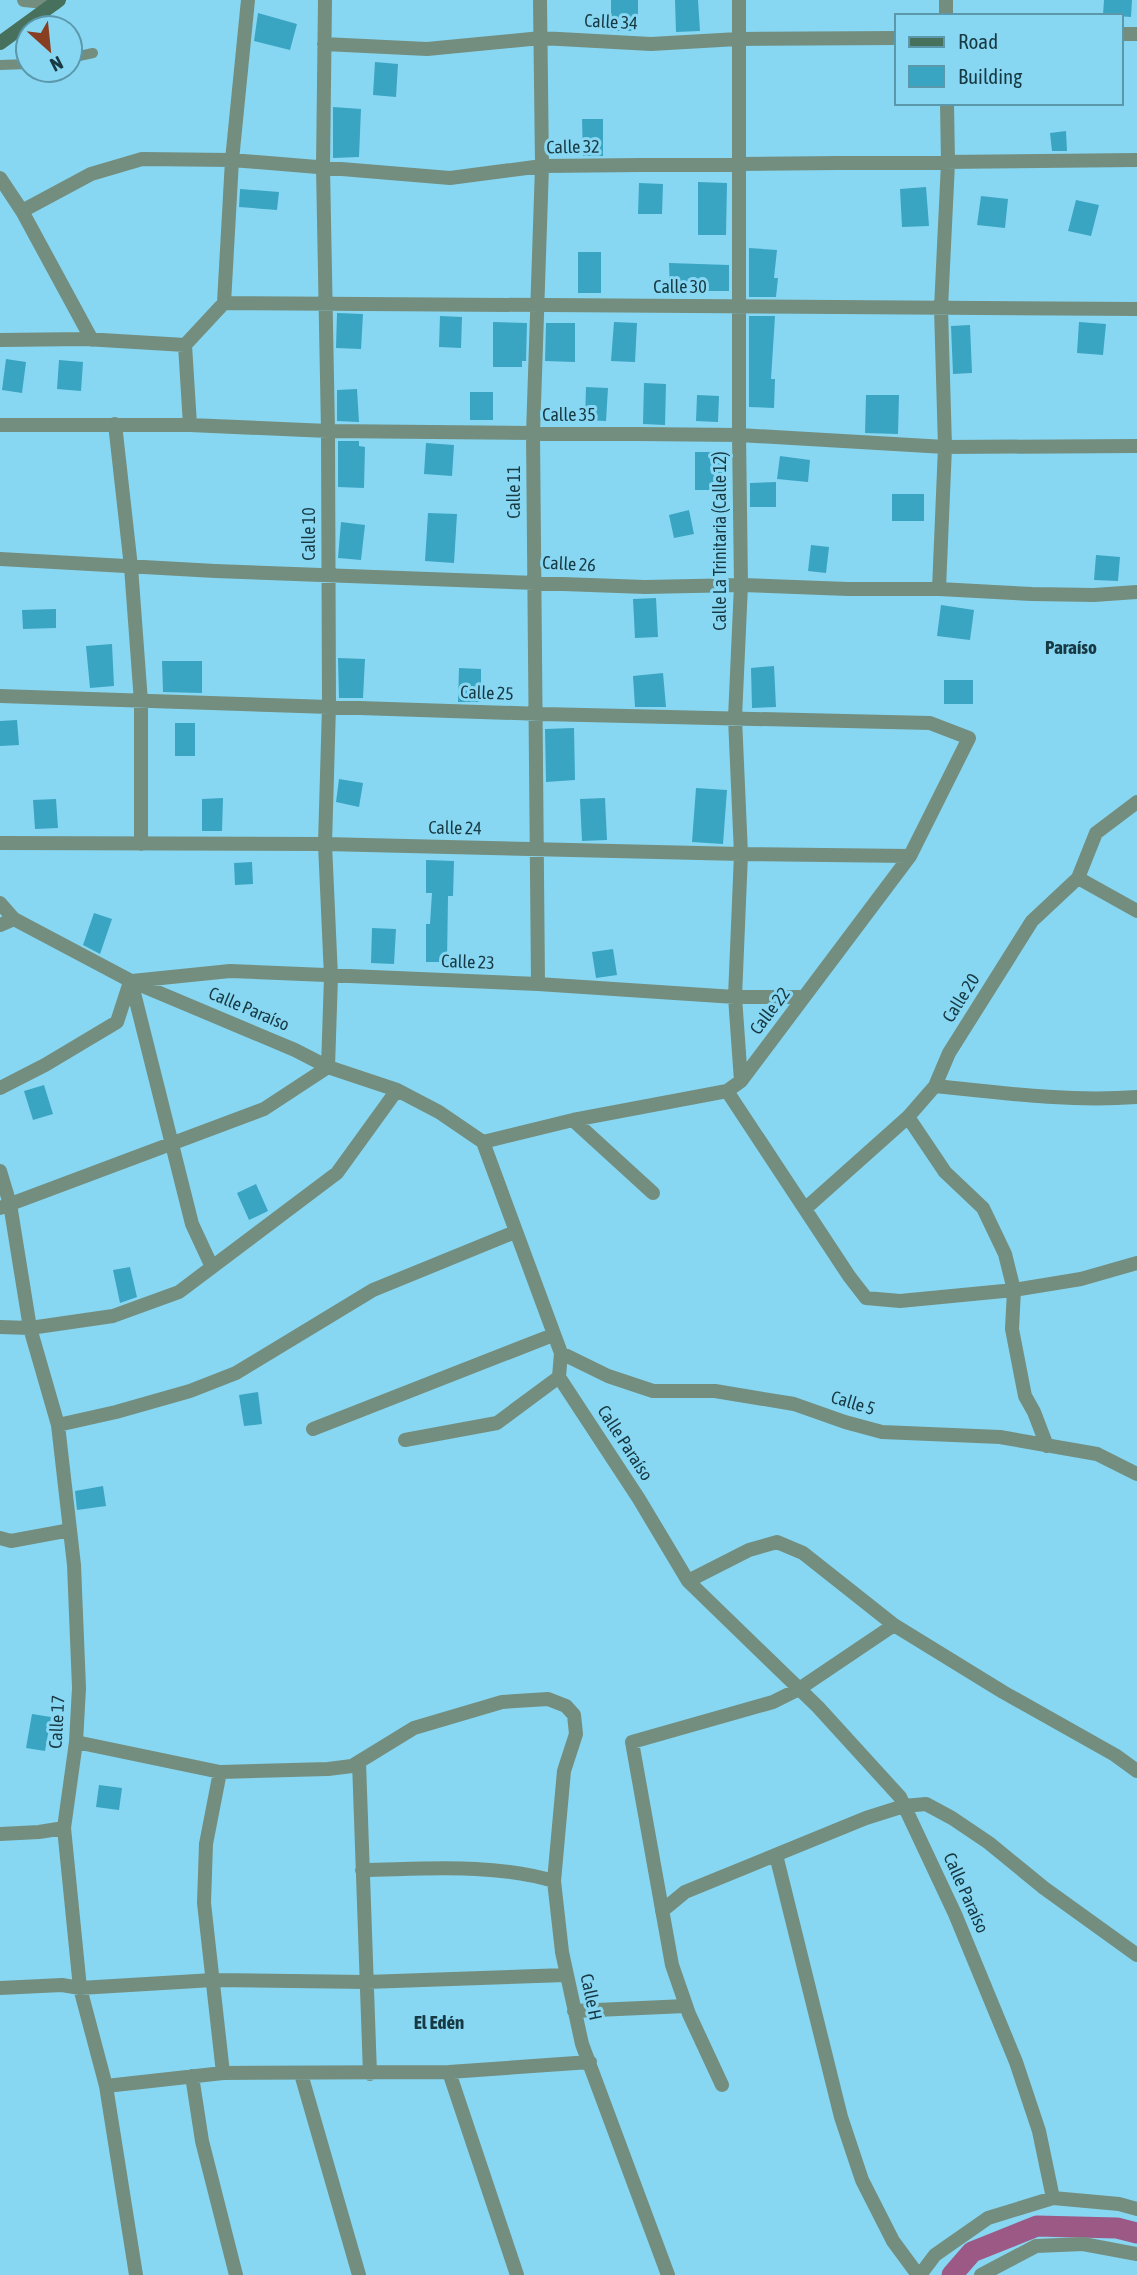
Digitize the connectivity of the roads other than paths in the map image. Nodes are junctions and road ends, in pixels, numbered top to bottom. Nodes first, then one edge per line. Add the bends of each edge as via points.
1 (24, 0) edge
2 (248, 0) edge
3 (325, 0) edge
4 (540, 0) edge
5 (739, 0) edge
6 (57, 2) edge
7 (541, 38) junction
8 (895, 38) edge
9 (738, 39) junction
10 (0, 43) edge
11 (324, 44) junction
12 (93, 53) dead end
13 (84, 55) edge
14 (947, 105) edge
15 (232, 160) junction
16 (1137, 160) edge
17 (948, 163) junction
18 (737, 165) junction
19 (542, 166) junction
20 (323, 167) junction
21 (0, 178) edge
22 (22, 211) junction
23 (224, 303) junction
24 (325, 304) junction
25 (537, 305) junction
26 (740, 307) junction
27 (941, 308) junction
28 (1137, 309) edge
29 (0, 340) edge
30 (92, 340) junction
31 (185, 345) junction
32 (115, 424) junction
33 (0, 425) edge
34 (190, 425) junction
35 (328, 431) junction
36 (533, 434) junction
37 (738, 435) junction
38 (1137, 446) edge
39 (945, 447) junction
40 (0, 559) edge
41 (131, 567) junction
42 (328, 576) junction
43 (534, 582) junction
44 (741, 585) junction
45 (939, 589) junction
46 (1137, 592) edge
47 (0, 696) edge
48 (141, 702) junction
49 (329, 706) junction
50 (536, 714) junction
51 (735, 718) junction
52 (969, 738) joint
53 (1137, 802) edge
54 (0, 843) edge
55 (141, 844) junction
56 (325, 844) junction
57 (538, 849) junction
58 (741, 854) junction
59 (910, 856) junction
60 (1078, 878) junction
61 (0, 903) edge
62 (1137, 911) edge
63 (7, 922) edge
64 (331, 977) junction
65 (131, 981) junction
66 (538, 984) junction
67 (735, 997) junction
68 (804, 997) junction
69 (328, 1067) junction
70 (741, 1081) junction
71 (936, 1086) junction
72 (0, 1088) edge
73 (397, 1090) junction
74 (727, 1091) junction
75 (1137, 1097) edge
76 (908, 1117) junction
77 (573, 1120) junction
78 (170, 1142) junction
79 (484, 1142) junction
80 (0, 1171) edge
81 (653, 1193) dead end
82 (5, 1206) edge
83 (806, 1208) junction
84 (515, 1232) junction
85 (1137, 1263) edge
86 (212, 1267) junction
87 (1014, 1290) junction
88 (0, 1327) edge
89 (30, 1328) junction
90 (553, 1335) junction
91 (561, 1353) junction
92 (559, 1377) junction
93 (58, 1425) junction
94 (313, 1429) dead end
95 (405, 1440) dead end
96 (1046, 1446) junction
97 (1137, 1474) edge
98 (70, 1530) junction
99 (0, 1538) edge
100 (688, 1581) junction
101 (894, 1625) junction
102 (799, 1689) junction
103 (76, 1742) junction
104 (359, 1762) junction
105 (1137, 1771) edge
106 (220, 1772) junction
107 (904, 1805) junction
108 (64, 1828) junction
109 (0, 1834) edge
110 (776, 1855) junction
111 (362, 1870) junction
112 (554, 1881) junction
113 (662, 1911) junction
114 (1137, 1955) edge
115 (566, 1975) junction
116 (213, 1980) junction
117 (366, 1982) junction
118 (0, 1988) edge
119 (80, 1988) junction
120 (686, 2006) junction
121 (574, 2011) junction
122 (590, 2062) junction
123 (449, 2072) junction
124 (223, 2073) junction
125 (301, 2074) junction
126 (370, 2074) junction
127 (192, 2076) junction
128 (722, 2085) dead end
129 (106, 2086) junction
130 (1053, 2198) junction
131 (1137, 2209) edge
132 (1137, 2254) edge
133 (136, 2275) edge
134 (236, 2275) edge
135 (359, 2275) edge
136 (517, 2275) edge
137 (668, 2275) edge
138 (919, 2275) edge
139 (981, 2275) edge

1 - 6 street
2 - 15 street
3 - 11 street, Calle 10
4 - 7 street, Calle 11
5 - 9 street, Calle La Trinitaria (Calle 12)
6 - 10 street
7 - 9 street, Calle 34 via 651,44
7 - 11 street, Calle 34 via 427,49
7 - 19 street, Calle 11
8 - 9 street, Calle 34
9 - 18 street, Calle La Trinitaria (Calle 12)
11 - 20 street, Calle 10
12 - 13 lane
14 - 17 street
15 - 20 street, Calle 32
15 - 22 street, Calle 32 via 142,159 91,174
15 - 23 street
16 - 17 street, Calle 32
17 - 18 street, Calle 32
17 - 27 street
18 - 19 street, Calle 32
18 - 26 street, Calle La Trinitaria (Calle 12)
19 - 20 street, Calle 32 via 450,178
19 - 25 street, Calle 11
20 - 24 street, Calle 10
21 - 22 street
22 - 30 street
23 - 24 street, Calle 30
23 - 31 street
24 - 25 street, Calle 30
24 - 35 street, Calle 10
25 - 26 street, Calle 30
25 - 36 street, Calle 11
26 - 27 street, Calle 30
26 - 37 street, Calle La Trinitaria (Calle 12)
27 - 28 street, Calle 30
27 - 39 street
29 - 30 street
30 - 31 street
31 - 34 street
32 - 33 street, Calle 35
32 - 34 street, Calle 35
32 - 41 street
34 - 35 street, Calle 35
35 - 36 street, Calle 35
35 - 42 street, Calle 10
36 - 37 street, Calle 35
36 - 43 street, Calle 11
37 - 39 street, Calle 35
37 - 44 street, Calle La Trinitaria (Calle 12)
38 - 39 street, Calle 35
39 - 45 street
40 - 41 street, Calle 26
41 - 42 street, Calle 26
41 - 48 street
42 - 43 street, Calle 26
42 - 49 street, Calle 10
43 - 44 street, Calle 26
43 - 50 street, Calle 11
44 - 45 street, Calle 26
44 - 51 street, Calle La Trinitaria (Calle 12)
45 - 46 street, Calle 26 via 1094,595
47 - 48 street, Calle 25
48 - 49 street, Calle 25
48 - 55 street
49 - 50 street, Calle 25
49 - 56 street, Calle 10
50 - 51 street, Calle 25
50 - 57 street, Calle 11
51 - 52 street, Calle 25 via 930,723
51 - 58 street, Calle La Trinitaria (Calle 12)
52 - 59 street, Calle 22
53 - 60 street, Calle 20 via 1096,833
54 - 55 street, Calle 24
55 - 56 street, Calle 24
56 - 57 street, Calle 24
56 - 64 street, Calle 10
57 - 58 street, Calle 24
57 - 66 street, Calle 11
58 - 59 street, Calle 24
58 - 67 street, Calle La Trinitaria (Calle 12)
59 - 68 street, Calle 22
60 - 62 street
60 - 71 street, Calle 20 via 1032,921 949,1053
61 - 63 street, Calle Paraíso
63 - 65 street, Calle Paraíso
64 - 65 street, Calle 23 via 230,971
64 - 66 street, Calle 23
64 - 69 street, Calle 10
65 - 69 street, Calle Paraíso
65 - 72 street via 117,1022
65 - 78 street
66 - 67 street, Calle 23
67 - 68 street, Calle 23
67 - 70 street, Calle La Trinitaria (Calle 12)
68 - 70 street, Calle 22
69 - 73 street, Calle Paraíso
69 - 78 street via 264,1109
70 - 74 street, Calle 22
71 - 75 street via 1029,1096
71 - 76 street, Calle 20
73 - 79 street, Calle Paraíso
73 - 86 street via 337,1173
74 - 77 street, Calle 22
74 - 83 street
76 - 83 street, Calle 20
76 - 87 street via 945,1172 983,1208 1005,1254
77 - 79 street, Calle 22
77 - 81 street
78 - 82 street
78 - 86 street via 192,1224
79 - 84 street
80 - 82 street, Calle 17
82 - 89 street, Calle 17
83 - 87 street via 866,1298 900,1301
84 - 90 street
84 - 93 street via 373,1290 236,1373 190,1391
85 - 87 street via 1082,1279
86 - 89 street via 180,1292 113,1316
87 - 96 street via 1012,1329 1025,1396
88 - 89 street
89 - 93 street, Calle 17
90 - 91 street
90 - 94 street
91 - 92 street
91 - 96 street, Calle 5 via 653,1391 715,1391 794,1404 882,1432 1000,1437
92 - 95 street via 497,1423
92 - 100 street, Calle Paraíso
93 - 98 street, Calle 17
96 - 97 street, Calle 5 via 1097,1454
98 - 99 street via 10,1541
98 - 103 street, Calle 17 via 79,1688
100 - 101 street via 749,1550 777,1542 803,1553
100 - 102 street, Calle Paraíso
101 - 102 street
101 - 105 street
102 - 107 street, Calle Paraíso
102 - 113 street via 773,1702 632,1742
103 - 106 street
103 - 108 street, Calle 17
104 - 106 street via 328,1769
104 - 111 street
104 - 112 street, Calle H via 414,1728 502,1702 548,1699 566,1706 574,1715 576,1734 564,1771
106 - 116 street via 206,1844 204,1903
107 - 110 street
107 - 114 street via 926,1804 952,1818
107 - 130 street, Calle Paraíso via 1016,2063 1040,2131
108 - 109 street
108 - 119 street, Calle 17
110 - 113 street via 685,1892
110 - 138 street via 841,2117 862,2180 893,2241
111 - 112 street via 486,1868
111 - 117 street
112 - 115 street, Calle H
113 - 120 street via 672,1965
115 - 117 street
115 - 121 street, Calle H
116 - 117 street
116 - 119 street
116 - 124 street
117 - 126 street
118 - 119 street via 62,1984
119 - 129 street, Calle 17
120 - 121 street
120 - 128 street
121 - 122 street, Calle H
122 - 123 street
122 - 137 street, Calle H
123 - 126 street
123 - 136 street
124 - 125 street
124 - 127 street
125 - 126 street
125 - 135 street
127 - 129 street
127 - 134 street via 202,2141
129 - 133 street, Calle 17
130 - 131 street
130 - 138 street via 988,2218 935,2255
132 - 139 street via 1083,2244 1036,2246

